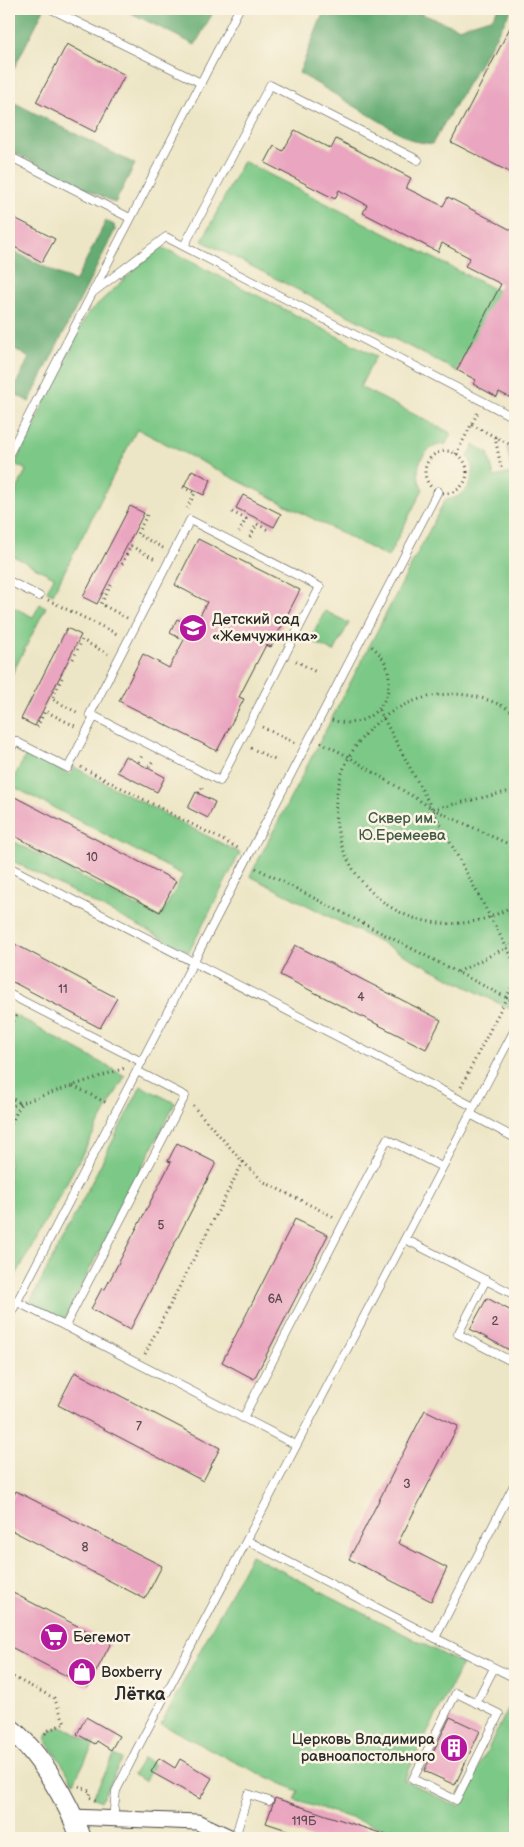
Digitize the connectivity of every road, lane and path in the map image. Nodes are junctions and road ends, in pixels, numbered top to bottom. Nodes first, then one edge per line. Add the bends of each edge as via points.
1 (51, 9) edge
2 (240, 9) edge
3 (201, 83) junction
4 (9, 156) edge
5 (418, 160) dead end
6 (130, 218) junction
7 (184, 246) junction
8 (91, 294) junction
9 (515, 418) edge
10 (495, 436) junction
11 (515, 447) edge
12 (9, 454) edge
13 (456, 454) junction
14 (501, 467) dead end
15 (183, 487) dead end
16 (438, 491) junction
17 (232, 512) dead end
18 (193, 514) dead end
19 (147, 515) dead end
20 (270, 531) dead end
21 (236, 536) dead end
22 (247, 542) dead end
23 (166, 549) dead end
24 (160, 561) dead end
25 (122, 564) dead end
26 (9, 581) edge
27 (111, 585) dead end
28 (39, 596) joint
29 (130, 619) dead end
30 (128, 640) junction
31 (361, 640) junction
32 (111, 655) dead end
33 (291, 658) dead end
34 (73, 659) dead end
35 (316, 672) dead end
36 (62, 678) dead end
37 (379, 710) junction
38 (515, 713) edge
39 (81, 714) dead end
40 (322, 715) junction
41 (94, 716) junction
42 (383, 717) junction
43 (251, 721) junction
44 (75, 726) dead end
45 (37, 728) dead end
46 (312, 736) junction
47 (12, 739) edge
48 (294, 743) dead end
49 (246, 745) dead end
50 (144, 750) dead end
51 (9, 753) edge
52 (155, 756) dead end
53 (349, 757) junction
54 (278, 761) dead end
55 (71, 763) junction
56 (515, 790) edge
57 (433, 809) junction
58 (515, 848) edge
59 (250, 854) junction
60 (246, 863) junction
61 (9, 867) edge
62 (515, 904) edge
63 (490, 917) junction
64 (515, 944) edge
65 (507, 948) junction
66 (194, 963) junction
67 (515, 963) edge
68 (458, 972) junction
69 (515, 981) edge
70 (9, 994) edge
71 (506, 998) junction
72 (24, 1002) junction
73 (515, 1002) edge
74 (515, 1029) edge
75 (9, 1030) edge
76 (142, 1062) junction
77 (137, 1071) junction
78 (72, 1085) junction
79 (185, 1096) junction
80 (9, 1098) edge
81 (455, 1098) junction
82 (21, 1103) junction
83 (9, 1107) edge
84 (118, 1109) junction
85 (472, 1111) junction
86 (9, 1128) edge
87 (515, 1138) edge
88 (243, 1162) junction
89 (442, 1167) junction
90 (344, 1222) junction
91 (405, 1239) junction
92 (486, 1280) junction
93 (515, 1295) edge
94 (17, 1302) junction
95 (9, 1318) edge
96 (64, 1326) junction
97 (515, 1363) edge
98 (140, 1364) junction
99 (243, 1418) junction
100 (296, 1445) junction
101 (515, 1483) edge
102 (248, 1541) junction
103 (434, 1638) junction
104 (494, 1668) junction
105 (9, 1675) edge
106 (515, 1678) edge
107 (476, 1703) junction
108 (9, 1728) edge
109 (43, 1740) dead end
110 (72, 1782) dead end
111 (269, 1801) dead end
112 (114, 1813) junction
113 (72, 1817) junction
114 (81, 1838) edge
115 (233, 1838) edge

1 - 3 lane
2 - 3 lane
3 - 6 lane
4 - 6 lane
5 - 7 lane via 270,85
6 - 8 lane
7 - 8 lane via 166,237
7 - 9 lane
8 - 12 lane
10 - 11 path
10 - 13 path via 472,425
10 - 14 path
13 - 16 path via 465,466 465,480 452,492
13 - 16 path via 441,452 428,461 426,480
15 - 18 path via 195,493 186,511
16 - 31 lane
17 - 21 path via 246,519
19 - 23 path via 137,534
20 - 22 path via 257,524
24 - 25 path via 131,546
26 - 28 lane
27 - 29 path via 101,604
28 - 30 path
30 - 41 lane via 90,714
30 - 43 lane via 190,520 320,587
31 - 37 path via 380,654 388,667 389,690
31 - 40 lane
32 - 34 path via 82,640
33 - 35 path
36 - 39 path via 52,699
37 - 40 path via 352,723 338,722
37 - 42 path
38 - 42 path via 480,698 441,694 416,700
40 - 46 lane
41 - 43 lane via 220,781
41 - 55 lane
42 - 53 path via 364,735
42 - 57 path
43 - 48 path
44 - 45 path via 46,711
46 - 53 path
46 - 59 lane
47 - 51 lane
47 - 55 lane via 68,768
49 - 54 path
50 - 52 path
53 - 57 path
53 - 63 path via 337,794 337,820 345,852 361,880 390,906 426,921 459,924
55 - 59 path
56 - 57 path
57 - 58 path
57 - 63 path
59 - 60 lane
60 - 66 lane
60 - 68 path
61 - 66 lane
62 - 63 path
63 - 65 path
64 - 65 path
65 - 67 path
65 - 68 path
66 - 76 lane
66 - 81 lane
68 - 71 path
69 - 71 path
70 - 72 lane
71 - 73 path
71 - 81 path
72 - 75 path
72 - 76 lane
74 - 85 lane
76 - 77 lane
76 - 78 path
77 - 79 lane
77 - 84 lane
78 - 82 path
78 - 84 path
79 - 88 path
79 - 96 lane
80 - 82 path
81 - 85 lane
82 - 83 path
82 - 86 path
84 - 94 lane
85 - 87 lane
85 - 89 lane
88 - 90 path via 264,1182
88 - 98 path
89 - 90 lane via 387,1139
89 - 91 lane
90 - 99 lane
91 - 92 lane
91 - 100 lane
92 - 93 lane
92 - 97 lane via 458,1334
94 - 95 lane
94 - 96 lane
96 - 98 lane
98 - 99 lane
99 - 100 lane
100 - 102 lane
101 - 103 lane
102 - 103 lane
102 - 112 lane via 116,1791
103 - 104 lane
104 - 106 lane
104 - 107 lane
105 - 109 path via 54,1698 65,1723 47,1731
107 - 107 lane via 499,1714 456,1800 413,1779 456,1693
108 - 113 street via 38,1758
110 - 112 path via 91,1792 89,1797
111 - 115 lane via 248,1794
112 - 113 street
112 - 115 street via 197,1822
113 - 114 street

